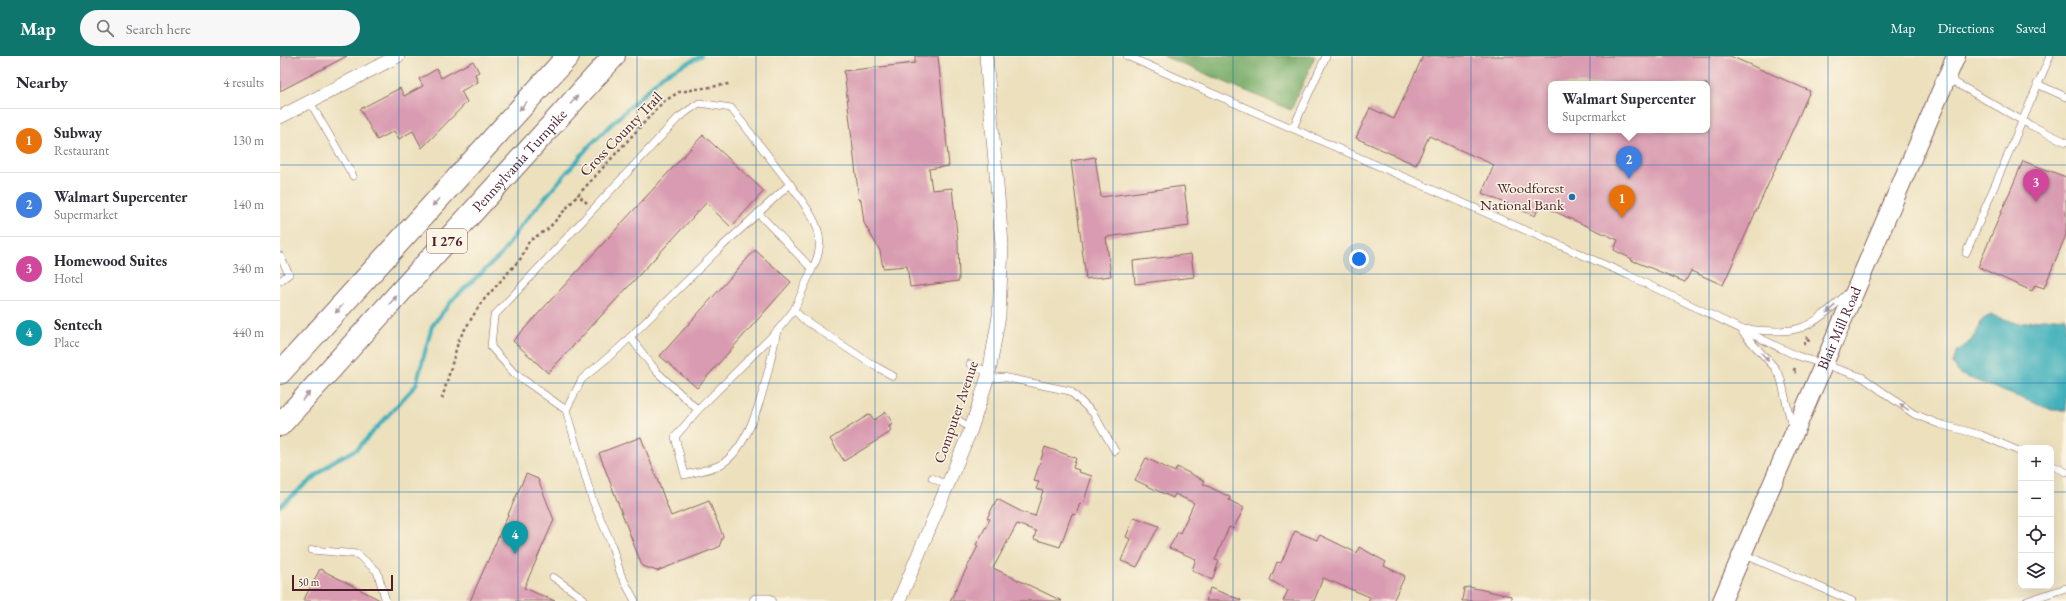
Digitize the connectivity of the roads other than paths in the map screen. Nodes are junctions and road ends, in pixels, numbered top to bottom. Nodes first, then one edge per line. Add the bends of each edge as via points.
1 (398, 56) edge
2 (568, 56) edge
3 (614, 56) edge
4 (986, 56) edge
5 (1127, 56) edge
6 (1326, 56) edge
7 (1956, 56) edge
8 (2050, 56) edge
9 (1947, 78) junction
10 (2037, 84) junction
11 (2066, 97) edge
12 (310, 102) junction
13 (280, 117) edge
14 (2021, 120) junction
15 (1293, 128) junction
16 (2066, 142) edge
17 (353, 176) dead end
18 (790, 184) junction
19 (758, 213) junction
20 (1966, 253) dead end
21 (280, 256) edge
22 (812, 269) junction
23 (280, 281) edge
24 (1859, 282) junction
25 (794, 310) junction
26 (1738, 329) junction
27 (777, 331) junction
28 (630, 337) junction
29 (970, 364) dead end
30 (1824, 364) junction
31 (280, 373) edge
32 (893, 376) dead end
33 (988, 376) junction
34 (566, 410) junction
35 (698, 410) junction
36 (956, 418) dead end
37 (280, 425) edge
38 (971, 429) junction
39 (1793, 436) junction
40 (1115, 451) dead end
41 (2018, 451) edge
42 (2054, 466) edge
43 (2066, 472) edge
44 (932, 478) dead end
45 (947, 485) junction
46 (312, 550) dead end
47 (1743, 554) junction
48 (553, 577) dead end
49 (2066, 588) edge
50 (386, 601) edge
51 (585, 601) edge
52 (635, 601) edge
53 (756, 601) edge
54 (769, 601) edge
55 (899, 601) edge
56 (1722, 601) edge
57 (1852, 601) edge
58 (2027, 601) edge

1 - 12 street
2 -> 31 highway, I 276
37 -> 3 highway, Pennsylvania Turnpike / I 276
4 - 33 street, Computer Avenue via 1002,244 999,316
5 - 15 lane
6 - 15 lane
7 - 9 main road, Blair Mill Road
8 - 10 lane
9 - 14 lane
9 - 24 main road, Blair Mill Road
10 - 11 lane
10 - 14 lane
12 - 13 street
12 - 17 lane
14 - 16 lane
14 - 20 lane
15 - 26 lane via 1628,275
18 - 19 lane
18 - 22 lane via 819,230 820,248
18 - 34 lane via 731,108 699,103 678,118 494,316 491,347 514,373
19 - 22 lane
19 - 28 lane
21 - 23 lane via 289,274
22 - 25 lane
24 -> 26 lane via 1823,316 1807,327 1791,332
24 - 30 main road, Blair Mill Road
25 - 27 lane
25 - 32 lane via 802,319
26 - 30 lane via 1795,355
26 -> 39 lane via 1775,368 1781,379
27 - 35 lane
27 - 35 lane via 764,389 742,443 723,463 685,475 675,437
28 - 34 lane via 582,379
28 - 35 lane via 657,372
29 - 33 lane
30 - 39 main road, Blair Mill Road
41 -> 30 lane via 1982,435 1939,424 1914,414 1862,377
33 - 38 street, Computer Avenue
33 - 40 lane via 1070,391 1093,413
34 - 52 lane via 592,499
36 - 38 lane
38 - 45 street, Computer Avenue
39 - 47 main road, Blair Mill Road
42 - 43 lane
44 - 45 lane
45 - 55 street, Computer Avenue
46 - 50 lane via 357,554 377,571
47 - 56 main road, Blair Mill Road
47 - 57 lane
48 - 51 lane
49 - 58 lane
53 - 54 street

